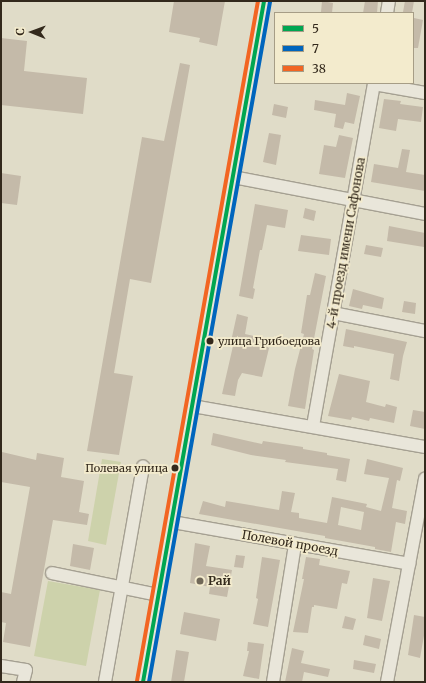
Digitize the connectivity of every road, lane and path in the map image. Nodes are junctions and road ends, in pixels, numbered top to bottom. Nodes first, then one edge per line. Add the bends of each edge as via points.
1 (264, 1) edge
2 (389, 1) edge
3 (387, 12) edge
4 (374, 84) edge
5 (379, 84) edge
6 (425, 93) edge
7 (233, 177) junction
8 (353, 201) junction
9 (425, 214) edge
10 (333, 313) junction
11 (425, 331) edge
12 (192, 406) junction
13 (313, 426) junction
14 (425, 447) edge
15 (143, 466) dead end
16 (425, 479) edge
17 (172, 522) junction
18 (295, 544) junction
19 (409, 564) junction
20 (52, 573) dead end
21 (122, 587) junction
22 (158, 595) junction
23 (1, 666) edge
24 (24, 682) edge
25 (105, 682) edge
26 (143, 682) edge
27 (273, 682) edge
28 (387, 682) edge

1 - 7 street
2 - 3 street
4 - 8 street, 4-й проезд имени Сафонова
5 - 6 street
7 - 8 street
7 - 12 street
8 - 9 street
8 - 10 street, 4-й проезд имени Сафонова
10 - 11 street
10 - 13 street, 4-й проезд имени Сафонова
12 - 13 street
12 - 17 street
13 - 14 street
15 - 21 street
16 - 19 street
17 - 18 street, Полевой проезд
17 - 22 street
18 - 19 street, Полевой проезд
18 - 27 street
19 - 28 street
20 - 21 street
21 - 22 street
21 - 25 street
22 - 26 street
23 - 24 street via 26,670

